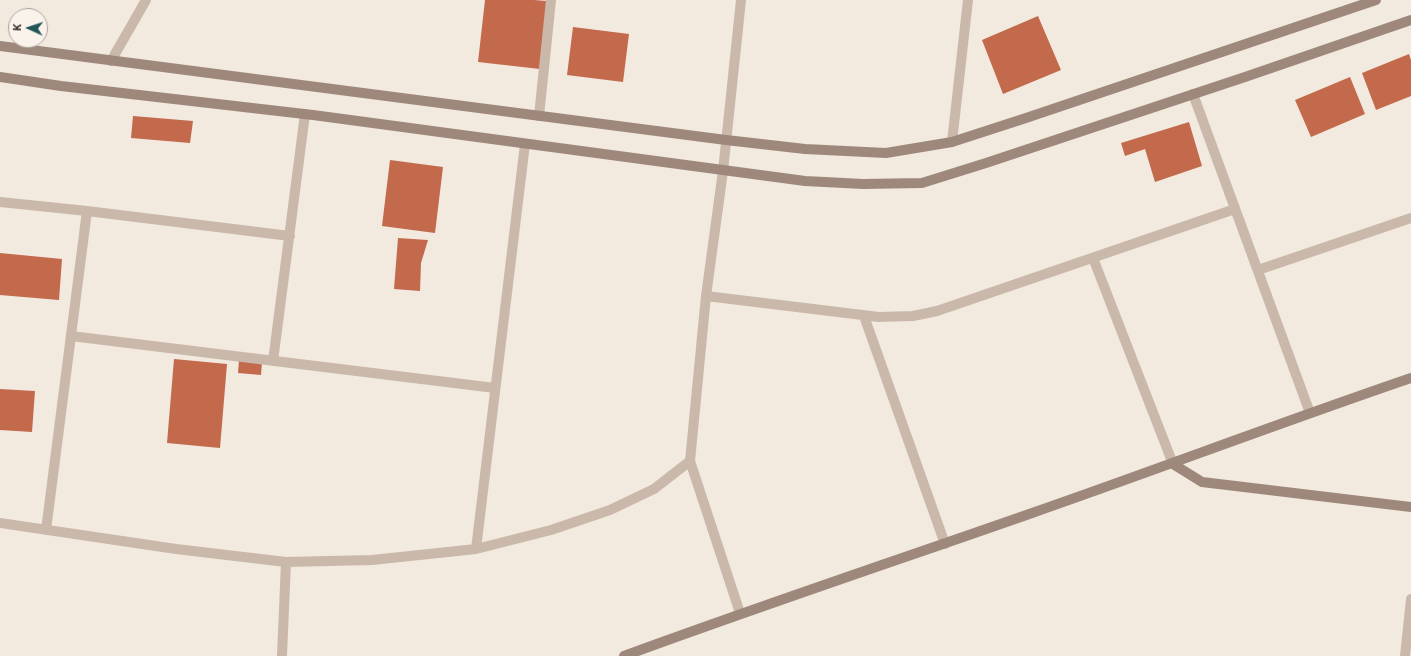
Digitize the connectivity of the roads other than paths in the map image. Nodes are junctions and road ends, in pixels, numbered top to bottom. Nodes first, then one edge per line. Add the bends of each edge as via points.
1 (146, 0) edge
2 (551, 0) edge
3 (741, 0) edge
4 (968, 0) edge
5 (1376, 0) edge
6 (1411, 20) edge
7 (0, 46) edge
8 (111, 61) junction
9 (0, 77) edge
10 (1193, 94) junction
11 (305, 114) junction
12 (539, 116) junction
13 (726, 140) junction
14 (952, 142) junction
15 (524, 144) junction
16 (723, 171) junction
17 (0, 202) edge
18 (1235, 209) junction
19 (87, 211) junction
20 (1411, 218) edge
21 (290, 236) junction
22 (1093, 258) junction
23 (1258, 270) junction
24 (706, 296) junction
25 (864, 316) junction
26 (71, 336) junction
27 (273, 361) junction
28 (1411, 378) edge
29 (495, 388) junction
30 (1310, 413) junction
31 (690, 461) junction
32 (1173, 464) junction
33 (1411, 507) edge
34 (0, 523) edge
35 (46, 530) junction
36 (945, 544) junction
37 (476, 549) junction
38 (286, 562) junction
39 (1411, 599) edge
40 (740, 613) junction
41 (282, 656) edge
42 (624, 656) edge
43 (1405, 656) edge

1 - 8 street
2 - 12 street
3 - 13 street
4 - 14 street
5 - 14 street
6 - 10 street
7 - 8 street
8 - 12 street
9 - 11 street
10 - 16 street via 986,164 922,182 863,184 805,181
10 - 18 street
11 - 15 street
11 - 21 street
12 - 13 street
13 - 14 street via 805,149 886,153
13 - 16 street
15 - 16 street
15 - 29 street
16 - 24 street
17 - 19 street
18 - 22 street
18 - 23 street
19 - 21 street
19 - 26 street
20 - 23 street
21 - 27 street
22 - 25 street via 936,311 913,316
22 - 32 street
23 - 30 street
24 - 25 street
24 - 31 street
25 - 36 street
26 - 27 street
26 - 35 street
27 - 29 street
28 - 30 street
29 - 37 street
30 - 32 street
31 - 37 street via 654,489 610,510 551,530
31 - 40 street
32 - 33 street via 1202,482
32 - 36 street
34 - 35 street
35 - 38 street
36 - 40 street
37 - 38 street via 372,560
38 - 41 street
39 - 43 street
40 - 42 street

